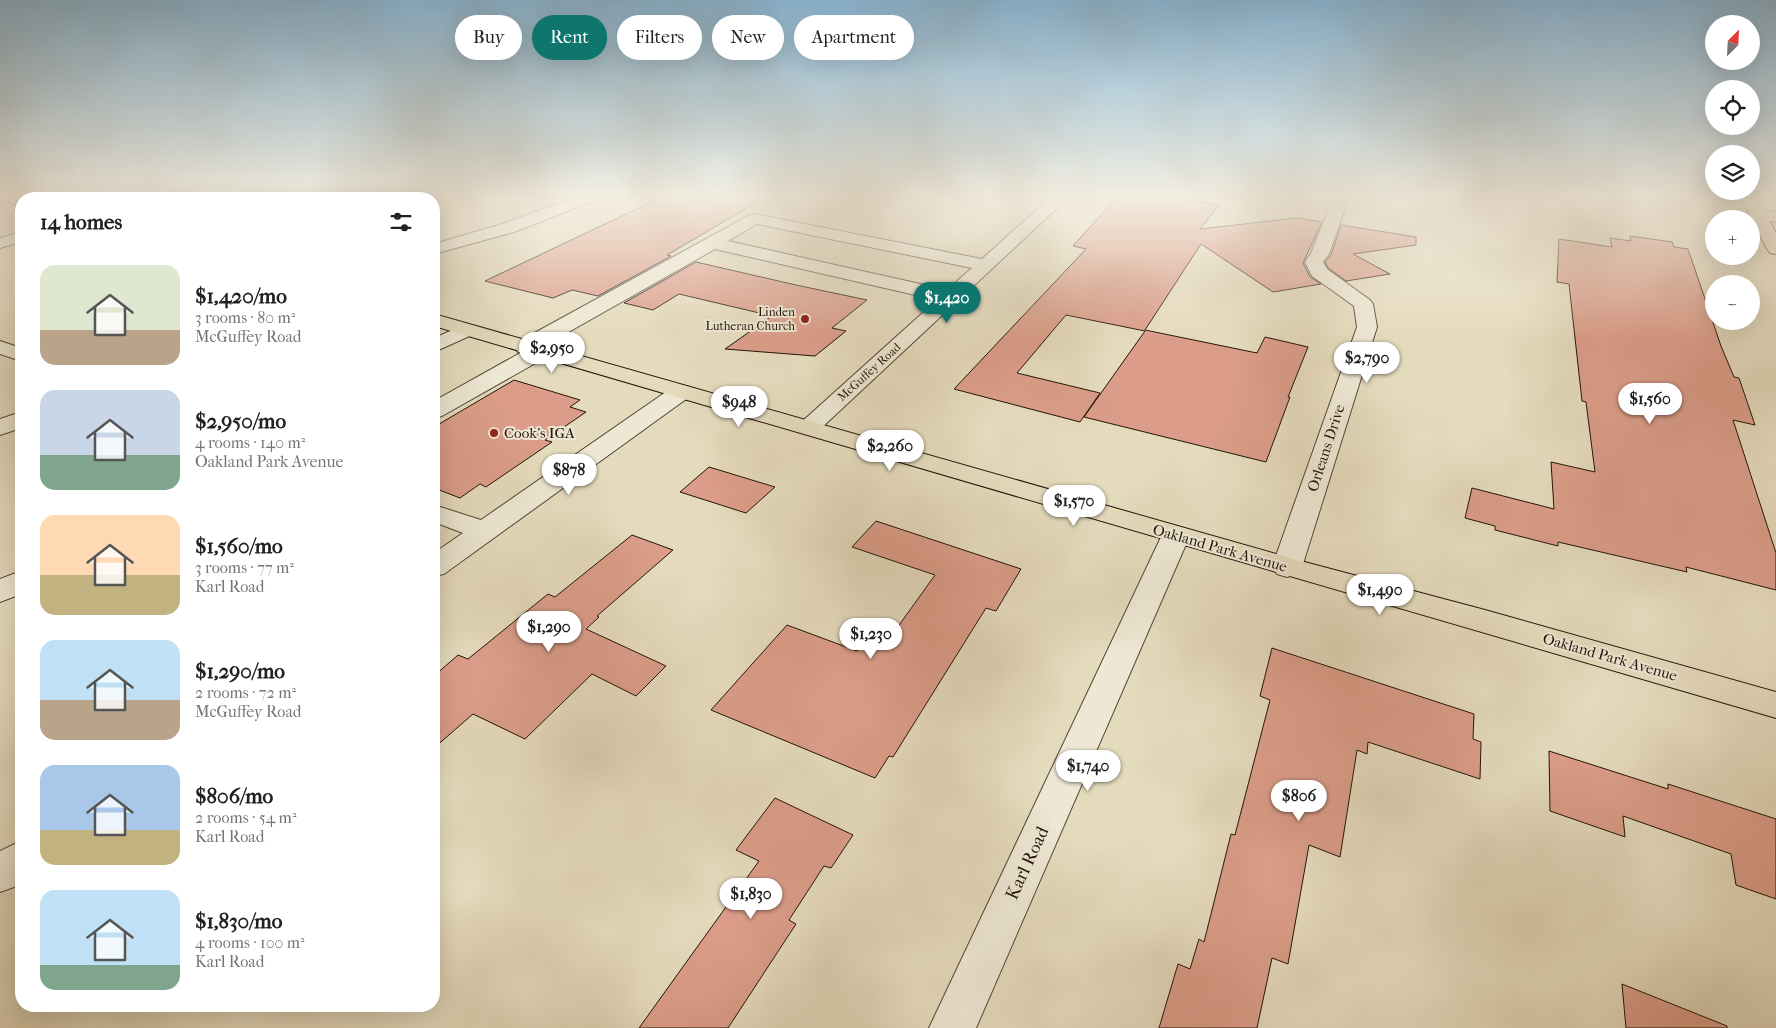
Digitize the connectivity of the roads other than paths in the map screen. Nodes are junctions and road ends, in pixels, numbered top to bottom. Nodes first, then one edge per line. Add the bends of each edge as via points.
1 (455, 243) edge
2 (713, 243) joint
3 (875, 243) edge
4 (1011, 243) edge
5 (1324, 243) edge
6 (440, 247) edge
7 (987, 265) junction
8 (951, 297) junction
9 (440, 322) edge
10 (467, 330) junction
11 (440, 343) edge
12 (0, 347) edge
13 (533, 349) junction
14 (15, 353) edge
15 (681, 392) junction
16 (440, 407) edge
17 (15, 422) edge
18 (808, 427) junction
19 (0, 428) edge
20 (440, 514) edge
21 (485, 530) junction
22 (1176, 535) junction
23 (440, 563) edge
24 (1287, 567) junction
25 (15, 584) edge
26 (0, 592) edge
27 (1776, 705) edge
28 (15, 863) edge
29 (0, 874) edge
30 (952, 1028) edge

1 - 6 street
2 - 8 street
2 - 13 street
3 - 7 street
4 - 7 street, McGuffey Road
5 - 24 street, Orleans Drive via 1314,262 1318,272 1363,304 1367,327
7 - 8 street, McGuffey Road
8 - 18 street, McGuffey Road
9 - 10 main road, Oakland Park Avenue
10 - 11 street
10 - 13 main road, Oakland Park Avenue
12 - 14 street
13 - 15 main road, Oakland Park Avenue
13 - 16 street
15 - 18 main road, Oakland Park Avenue
15 - 21 street
17 - 19 street
18 - 22 main road, Oakland Park Avenue
20 - 21 street
21 - 23 street
22 - 24 main road, Oakland Park Avenue
22 - 30 street, Karl Road
24 - 27 main road, Oakland Park Avenue
25 - 26 street
28 - 29 street

